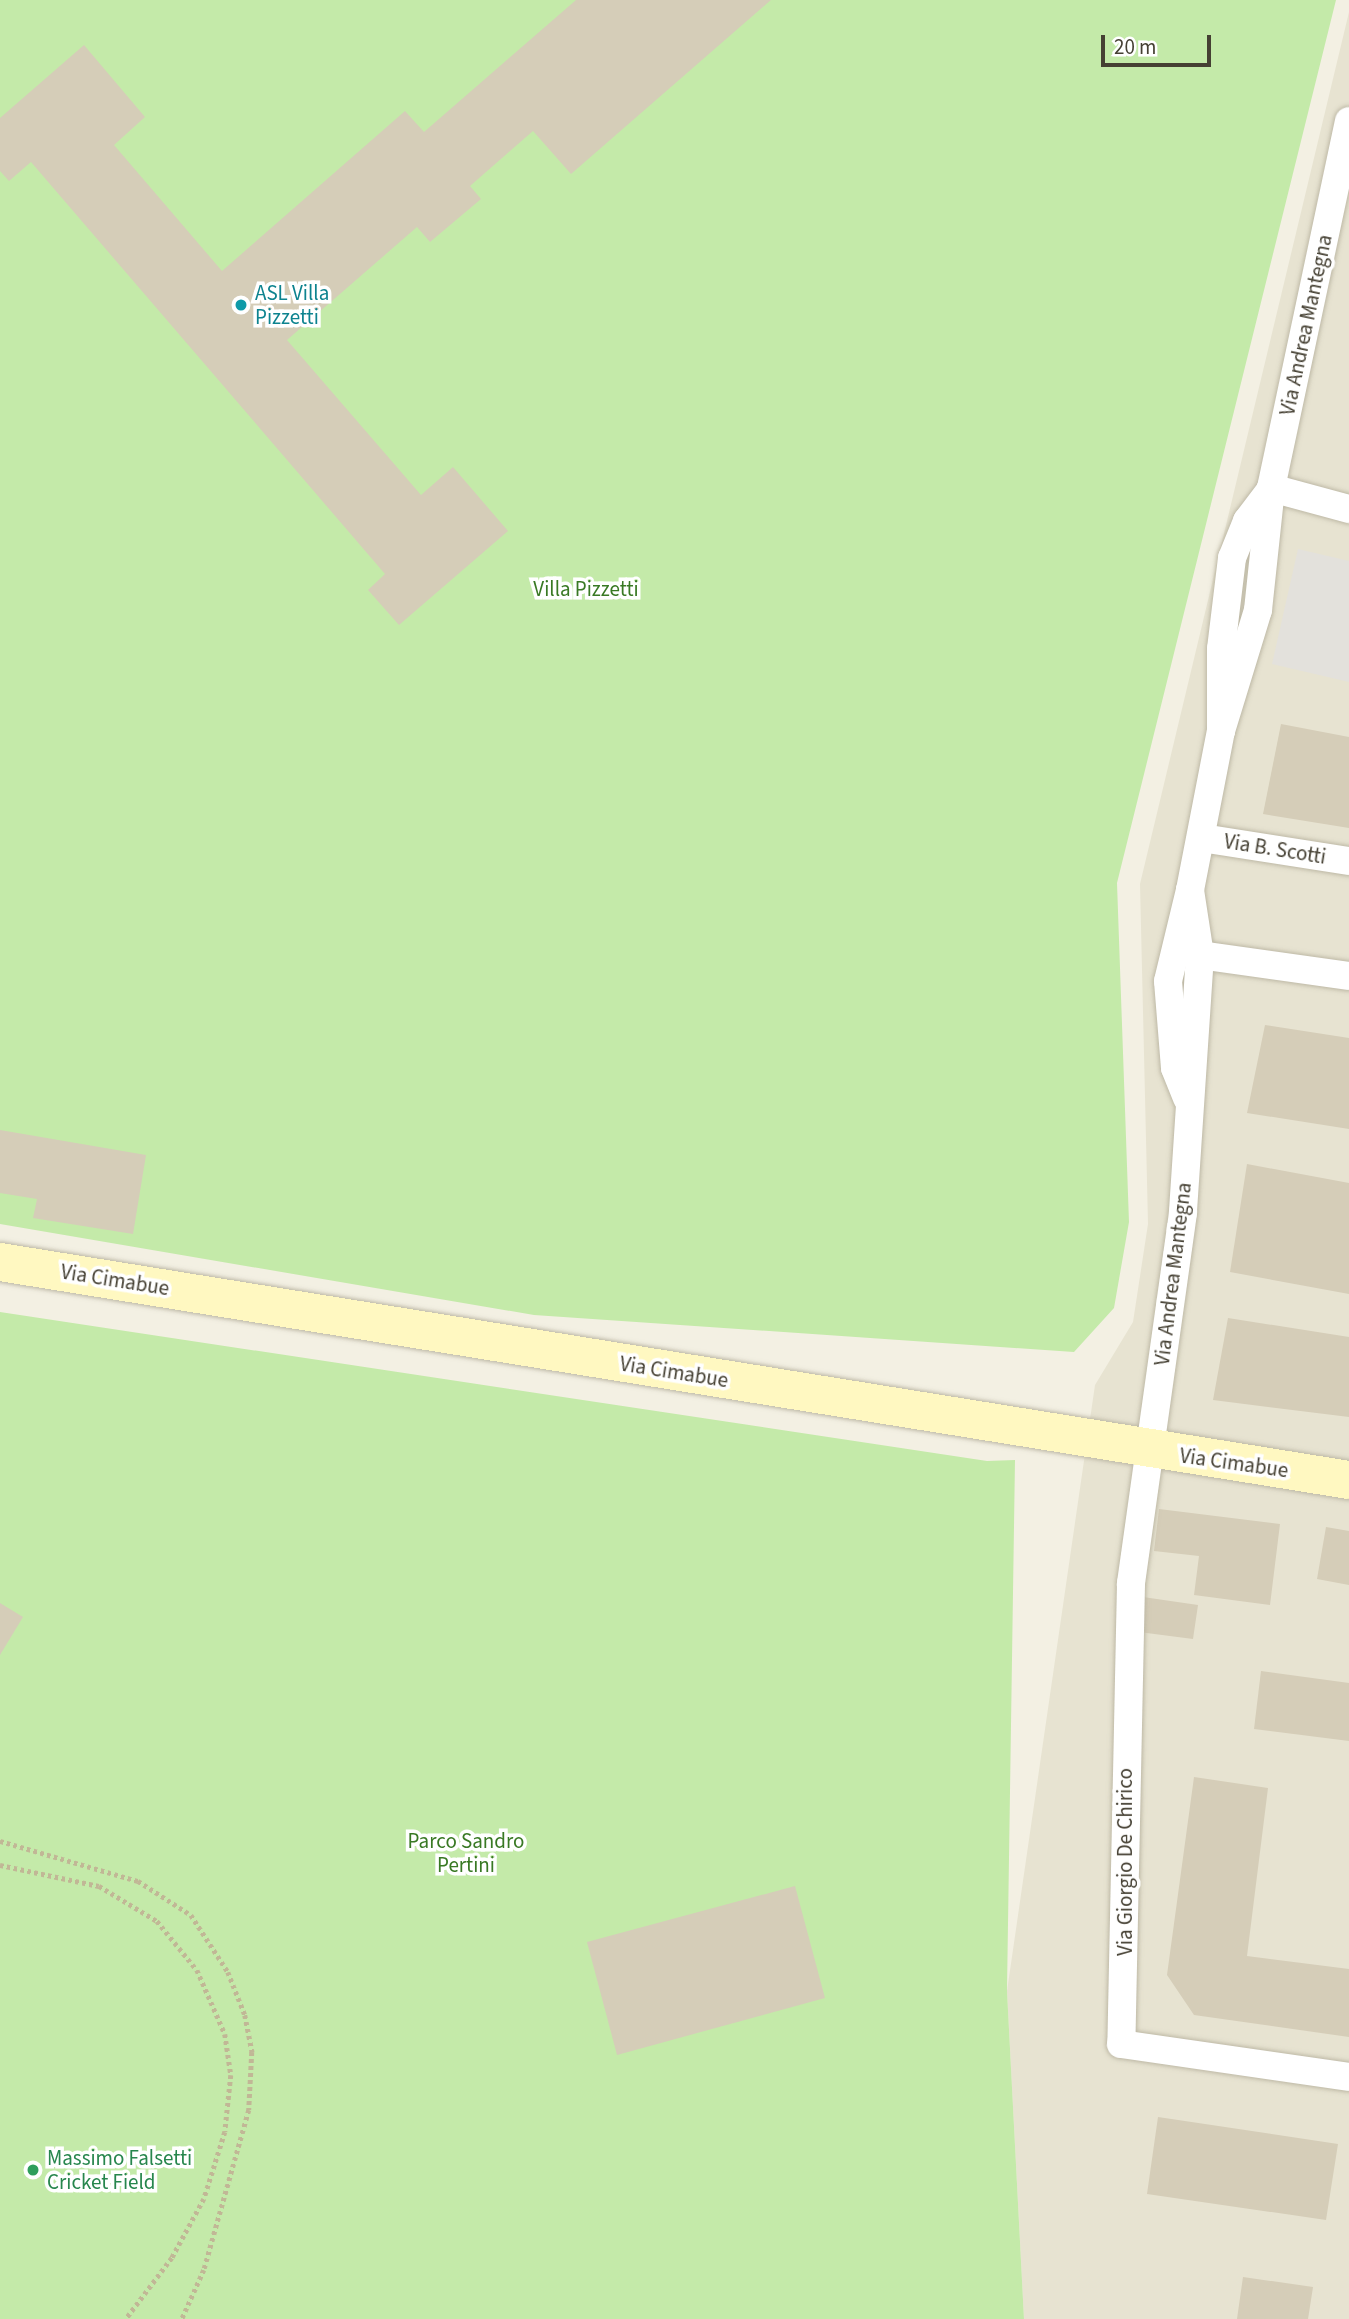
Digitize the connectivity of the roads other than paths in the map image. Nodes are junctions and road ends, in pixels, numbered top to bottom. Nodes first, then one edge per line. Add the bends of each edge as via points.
1 (1349, 121) edge
2 (1271, 488) junction
3 (1349, 509) edge
4 (1227, 597) junction
5 (1258, 610) junction
6 (1221, 731) junction
7 (1202, 838) junction
8 (1349, 861) edge
9 (1190, 890) junction
10 (1200, 955) junction
11 (1349, 976) edge
12 (1187, 1098) junction
13 (0, 1262) edge
14 (1149, 1451) junction
15 (1349, 1480) edge
16 (1349, 2077) edge

1 - 2 street, Via Andrea Mantegna
2 - 3 street
2 - 4 street, Via Andrea Mantegna via 1247,520 1232,558
2 - 5 street, Via Andrea Mantegna
4 - 5 street via 1247,614
4 - 6 street, Via Andrea Mantegna
5 - 6 street, Via Andrea Mantegna
6 - 7 street, Via Andrea Mantegna
7 - 8 street, Via B. Scotti
7 - 9 street, Via Andrea Mantegna
9 - 10 street, Via Andrea Mantegna
9 - 12 street, Via Andrea Mantegna via 1168,981 1175,1068
10 - 11 street
10 - 12 street, Via Andrea Mantegna
12 - 14 street, Via Andrea Mantegna via 1183,1213
13 - 14 main road, Via Cimabue
14 - 15 main road, Via Cimabue
14 - 16 street, Via Giorgio De Chirico via 1131,1583 1124,1712 1121,2044

